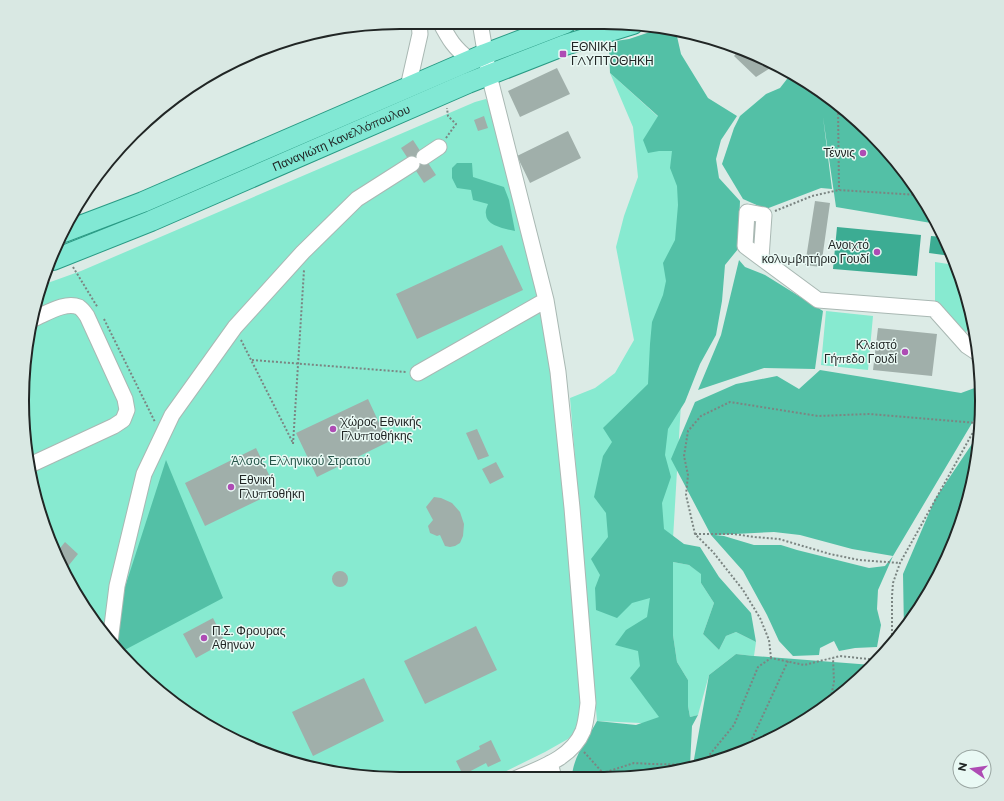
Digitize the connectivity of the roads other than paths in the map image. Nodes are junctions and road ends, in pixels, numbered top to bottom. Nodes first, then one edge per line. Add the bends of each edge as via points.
1 (420, 29) edge
2 (444, 29) edge
3 (480, 29) edge
4 (550, 29) edge
5 (615, 29) edge
6 (478, 57) junction
7 (489, 75) junction
8 (408, 87) junction
9 (439, 147) road end
10 (764, 215) road end
11 (71, 229) edge
12 (57, 258) edge
13 (546, 300) junction
14 (39, 317) edge
15 (972, 349) edge
16 (418, 373) road end
17 (34, 463) edge
18 (111, 633) edge
19 (550, 763) junction
20 (530, 772) edge
21 (552, 772) edge

1 - 8 street
2 - 6 street via 450,42 460,53
3 - 6 street
4 - 6 main road, Παναγιώτη Κανελλόπουλου
5 - 7 main road, Παναγιώτη Κανελλόπουλου via 565,45
6 - 7 street
6 - 8 main road, Παναγιώτη Κανελλόπουλου
7 - 12 main road, Παναγιώτη Κανελλόπουλου via 151,221
7 - 13 street
8 - 11 main road, Παναγιώτη Κανελλόπουλου via 143,202
9 - 18 street via 357,199 306,249 235,327 172,415 144,474 117,586
10 - 15 street via 761,258 818,300 934,309
13 - 16 street
13 - 19 street via 560,395 572,508 588,703 583,731 575,744 571,750
14 - 17 street via 71,305 80,308 87,316 126,399 127,410 123,420 114,426
19 - 20 street
19 - 21 street

